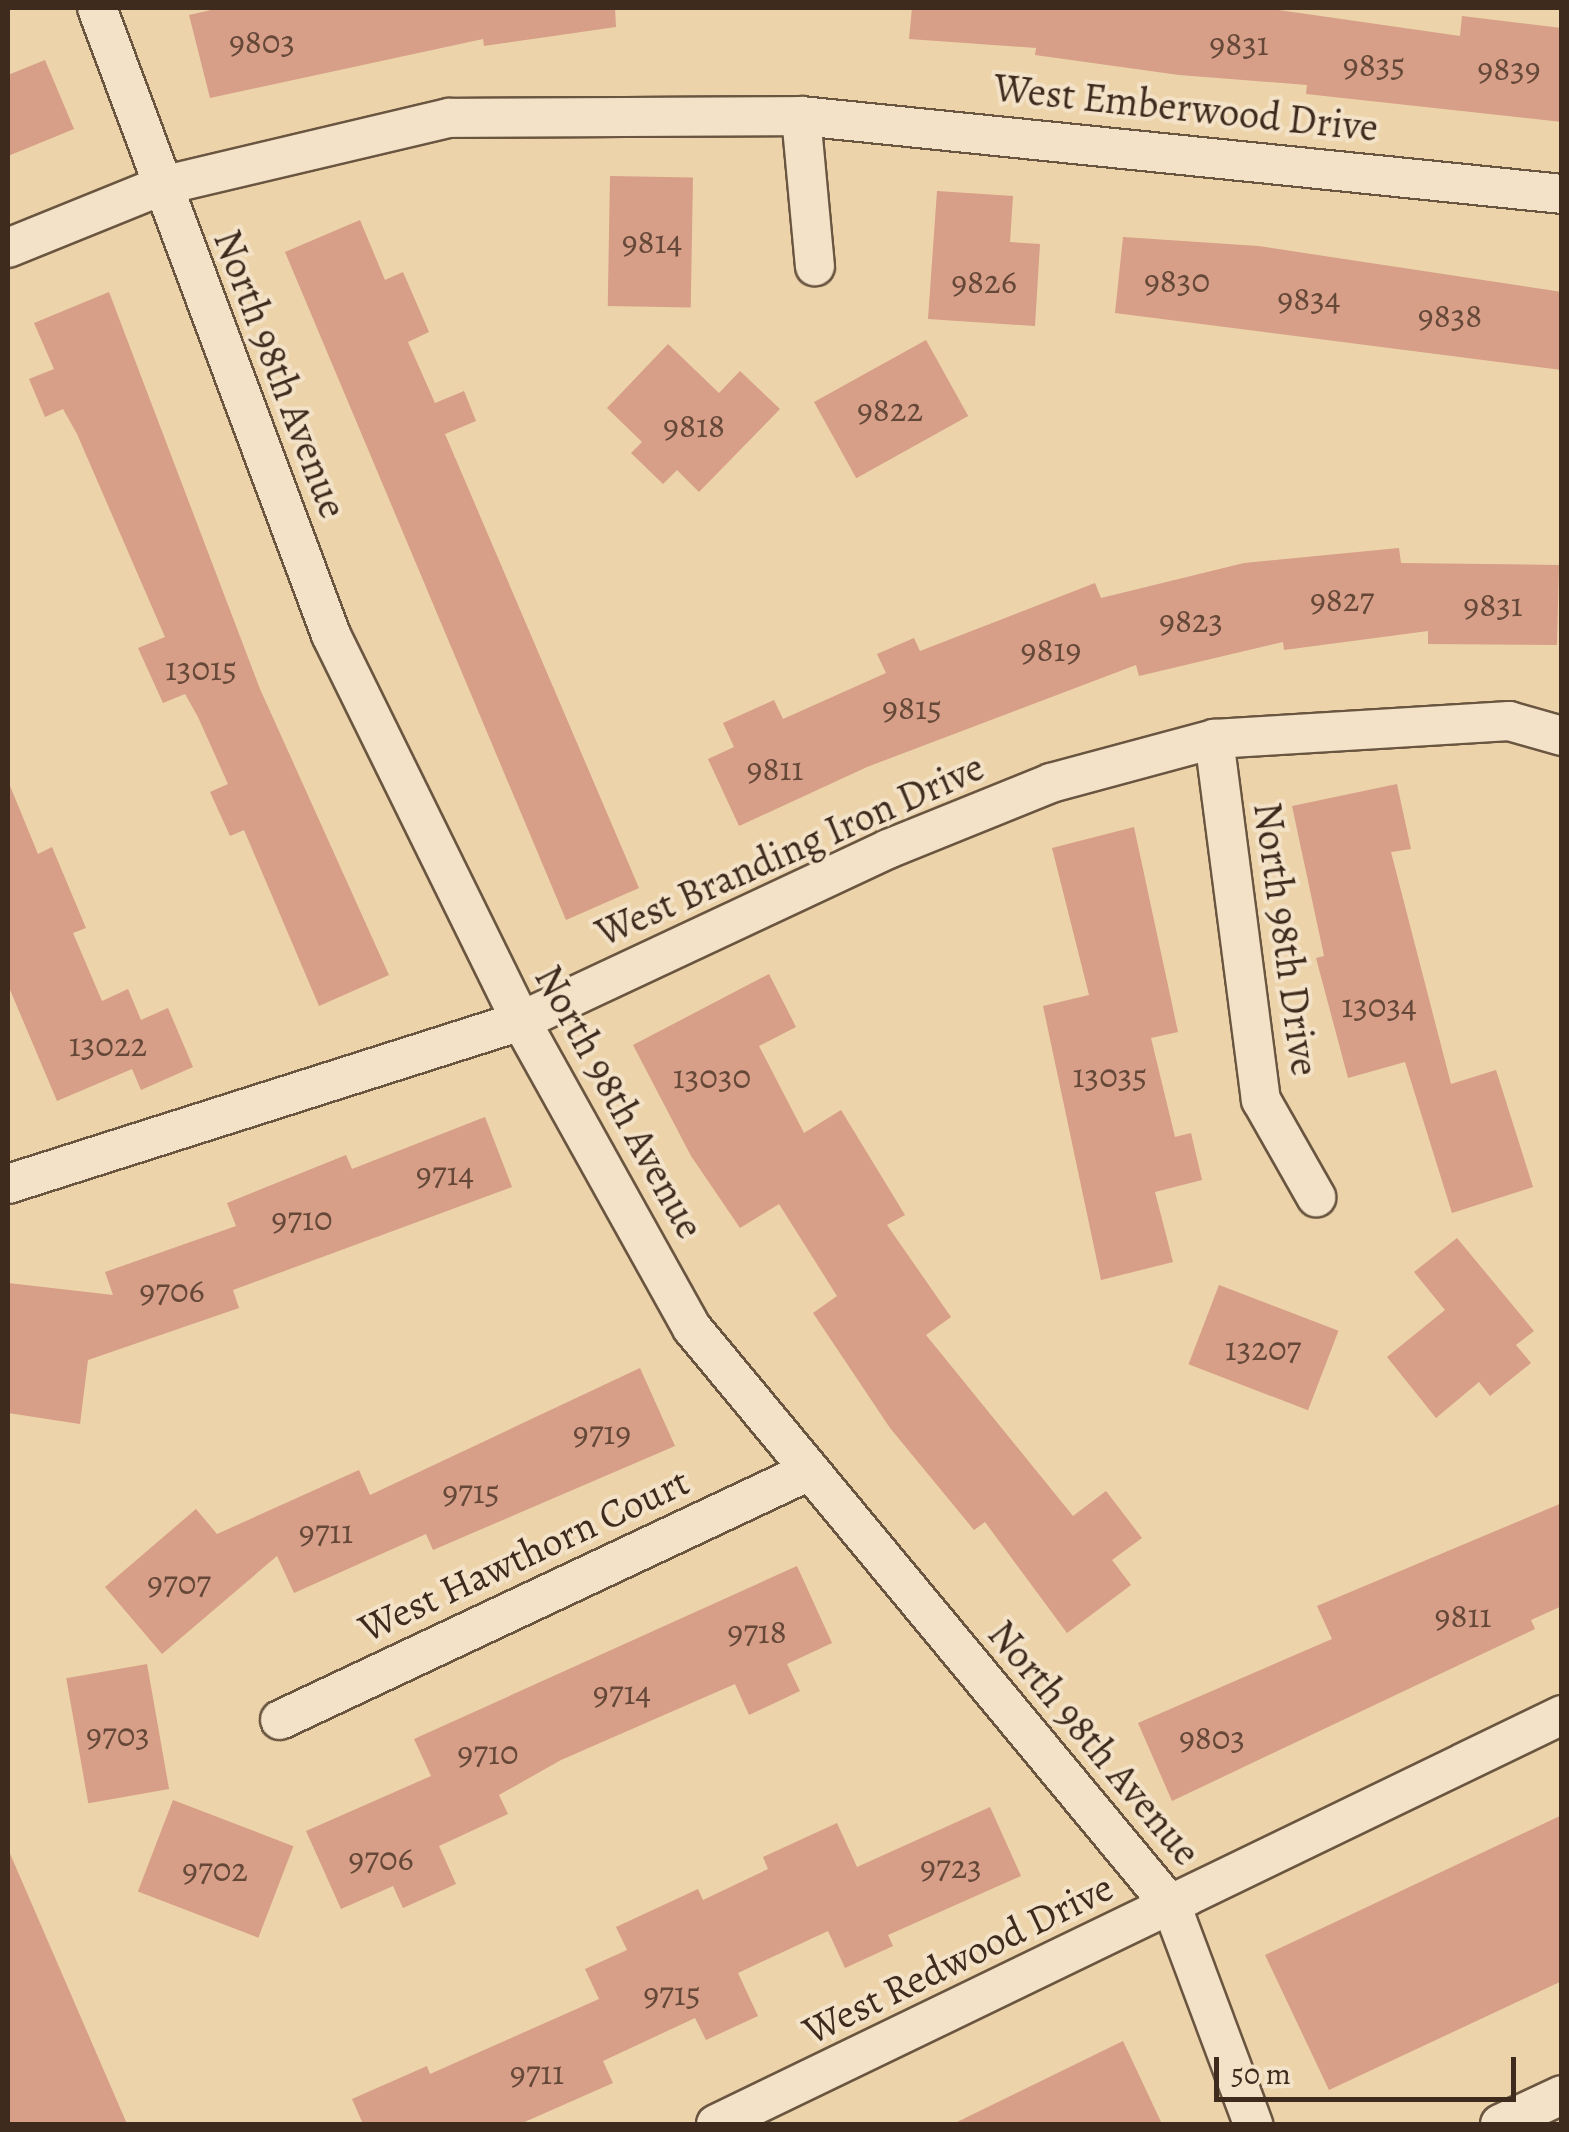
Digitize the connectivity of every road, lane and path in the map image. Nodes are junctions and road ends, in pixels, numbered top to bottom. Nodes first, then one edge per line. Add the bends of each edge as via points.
1 (97, 8) edge
2 (801, 116) junction
3 (161, 186) junction
4 (1562, 194) edge
5 (8, 248) edge
6 (815, 266) dead end
7 (1562, 736) edge
8 (1214, 739) junction
9 (521, 1021) junction
10 (8, 1184) edge
11 (1316, 1197) dead end
12 (806, 1472) junction
13 (1562, 1716) edge
14 (280, 1720) dead end
15 (1172, 1906) junction
16 (1562, 2095) edge
17 (716, 2124) edge
18 (1253, 2124) edge
19 (1500, 2124) edge

1 - 3 street, North 98th Avenue
2 - 3 street, West Emberwood Drive via 448,118
2 - 4 street, West Emberwood Drive
2 - 6 street
3 - 5 street, West Emberwood Drive
3 - 9 street, North 98th Avenue via 331,635
7 - 8 street, West Branding Iron Drive via 1509,721
8 - 9 street, West Branding Iron Drive via 1052,783 888,849
8 - 11 street, North 98th Drive via 1261,1100
9 - 10 street, West Branding Iron Drive
9 - 12 street, North 98th Avenue via 692,1328
12 - 14 street, West Hawthorn Court
12 - 15 street, North 98th Avenue
13 - 15 street, West Redwood Drive
15 - 17 street, West Redwood Drive
15 - 18 street, North 98th Avenue
16 - 19 street

